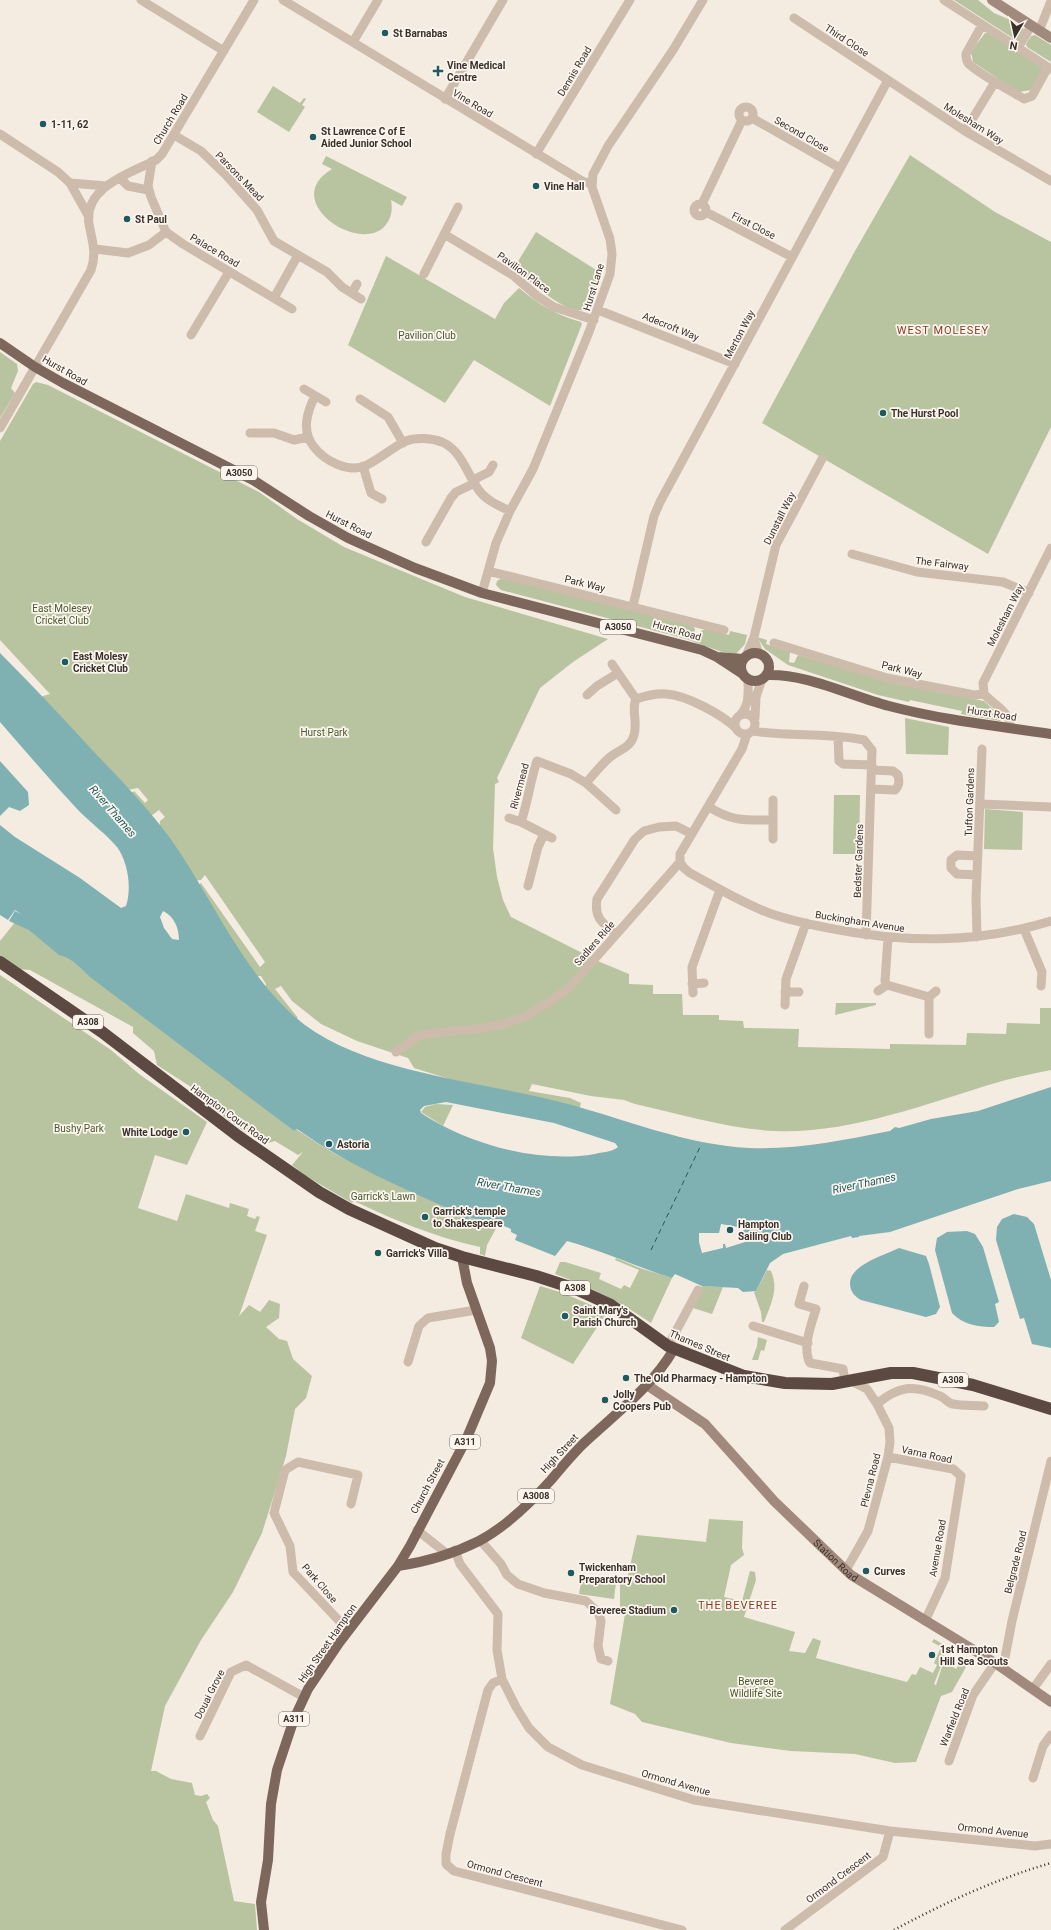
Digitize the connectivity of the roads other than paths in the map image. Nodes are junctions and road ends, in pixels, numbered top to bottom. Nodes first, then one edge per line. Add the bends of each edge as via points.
1 (141, 0) edge
2 (254, 0) edge
3 (283, 0) edge
4 (378, 0) edge
5 (503, 0) edge
6 (630, 0) edge
7 (703, 0) edge
8 (944, 0) edge
9 (992, 0) edge
10 (1051, 1) edge
11 (794, 18) dead end
12 (982, 25) junction
13 (1035, 28) junction
14 (1051, 38) edge
15 (353, 42) junction
16 (1018, 48) junction
17 (224, 51) junction
18 (1050, 68) edge
19 (888, 80) junction
20 (995, 82) junction
21 (445, 99) junction
22 (742, 120) joint
23 (965, 131) junction
24 (0, 134) edge
25 (174, 136) junction
26 (536, 154) junction
27 (152, 161) junction
28 (840, 168) junction
29 (120, 178) junction
30 (1051, 181) edge
31 (70, 183) junction
32 (591, 183) junction
33 (106, 186) junction
34 (148, 190) junction
35 (458, 207) dead end
36 (89, 218) junction
37 (166, 232) junction
38 (444, 234) junction
39 (95, 250) junction
40 (298, 255) junction
41 (792, 257) junction
42 (229, 272) junction
43 (424, 274) dead end
44 (357, 284) dead end
45 (352, 293) junction
46 (274, 298) junction
47 (361, 299) dead end
48 (292, 309) dead end
49 (598, 310) junction
50 (594, 320) junction
51 (191, 335) dead end
52 (0, 343) edge
53 (736, 364) junction
54 (35, 367) junction
55 (304, 389) dead end
56 (315, 396) junction
57 (360, 399) dead end
58 (326, 402) dead end
59 (0, 428) edge
60 (250, 433) dead end
61 (308, 437) junction
62 (403, 443) junction
63 (822, 459) dead end
64 (493, 465) dead end
65 (363, 466) junction
66 (474, 482) junction
67 (382, 499) dead end
68 (510, 511) junction
69 (426, 542) dead end
70 (1051, 548) edge
71 (852, 554) dead end
72 (488, 571) junction
73 (482, 593) junction
74 (1029, 593) junction
75 (633, 606) junction
76 (724, 630) dead end
77 (754, 637) junction
78 (774, 643) dead end
79 (762, 655) junction
80 (717, 657) junction
81 (745, 658) junction
82 (612, 664) dead end
83 (618, 673) junction
84 (791, 676) junction
85 (746, 677) junction
86 (764, 677) junction
87 (984, 694) junction
88 (587, 696) dead end
89 (636, 699) junction
90 (714, 713) junction
91 (740, 715) junction
92 (748, 727) junction
93 (1010, 728) junction
94 (1051, 734) edge
95 (838, 737) junction
96 (982, 749) dead end
97 (528, 757) dead end
98 (537, 761) junction
99 (872, 768) junction
100 (586, 783) junction
101 (871, 789) junction
102 (773, 800) dead end
103 (980, 804) junction
104 (709, 807) junction
105 (1051, 807) edge
106 (616, 810) dead end
107 (509, 818) dead end
108 (772, 820) junction
109 (520, 822) junction
110 (692, 834) junction
111 (773, 839) dead end
112 (978, 856) junction
113 (680, 862) junction
114 (977, 875) junction
115 (528, 886) dead end
116 (720, 890) junction
117 (1051, 921) edge
118 (806, 923) junction
119 (1024, 929) junction
120 (616, 934) junction
121 (866, 935) junction
122 (977, 937) junction
123 (888, 938) junction
124 (0, 962) edge
125 (1046, 972) edge
126 (704, 983) dead end
127 (887, 985) junction
128 (1041, 986) dead end
129 (785, 992) junction
130 (799, 992) dead end
131 (878, 992) dead end
132 (785, 1005) dead end
133 (928, 1034) dead end
134 (396, 1052) dead end
135 (462, 1257) junction
136 (804, 1286) dead end
137 (698, 1290) dead end
138 (476, 1310) junction
139 (753, 1326) dead end
140 (808, 1343) junction
141 (671, 1347) junction
142 (408, 1362) dead end
143 (848, 1381) junction
144 (647, 1385) junction
145 (878, 1404) junction
146 (984, 1406) dead end
147 (1051, 1409) edge
148 (888, 1457) junction
149 (1051, 1461) edge
150 (961, 1476) joint
151 (351, 1504) dead end
152 (417, 1530) junction
153 (480, 1540) junction
154 (450, 1551) junction
155 (398, 1566) junction
156 (846, 1570) junction
157 (925, 1621) junction
158 (350, 1629) junction
159 (602, 1661) dead end
160 (1051, 1664) edge
161 (999, 1666) junction
162 (502, 1680) junction
163 (1033, 1689) junction
164 (304, 1697) junction
165 (1051, 1702) edge
166 (1051, 1735) edge
167 (200, 1736) dead end
168 (949, 1761) dead end
169 (1033, 1778) dead end
170 (890, 1831) junction
171 (1051, 1844) edge
172 (264, 1930) edge
173 (682, 1930) edge
174 (785, 1930) edge

1 - 17 street
2 - 17 street, Church Road
3 - 15 street, Vine Road
4 - 15 street
5 - 21 street
6 - 26 street, Dennis Road
7 - 32 street via 673,50 608,146
8 - 12 street
9 - 13 street
10 - 13 street
11 - 19 street, Third Close
12 - 16 street
12 - 20 street via 966,54 966,59 969,64
13 - 14 street
13 - 16 street
15 - 21 street, Vine Road
16 - 18 street
17 - 25 street, Church Road
18 - 20 street via 1032,96 1028,98
19 - 23 street, Molesham Way
19 - 28 street, Merton Way
20 - 23 street
21 - 26 street, Vine Road
22 - 28 street, Second Close via 749,121 752,118
22 - 41 street, First Close via 704,208
23 - 30 street, Molesham Way
24 - 31 street via 58,172
25 - 27 street, Church Road via 162,154
25 - 40 street, Parsons Mead via 201,152 257,210 274,241
26 - 32 street, Vine Road via 584,182
27 - 29 street, Church Road
27 - 34 street
28 - 41 street, Merton Way
29 - 33 street, Church Road
29 - 34 street via 128,186
31 - 33 street
31 - 36 street
32 - 49 street, Hurst Lane via 609,232 612,254 610,274
33 - 36 street, Church Road via 96,197
34 - 37 street
35 - 38 street
36 - 39 street, Church Road
37 - 39 street via 149,245 128,253
37 - 42 street, Palace Road
38 - 43 street
38 - 50 street, Pavilion Place via 514,276 554,307
39 - 54 street, Church Road via 92,270
40 - 45 street, Parsons Mead via 327,272
40 - 46 street
41 - 53 street, Merton Way
42 - 46 street, Palace Road
42 - 51 street
44 - 45 street
45 - 47 street, Parsons Mead
46 - 48 street, Palace Road
49 - 50 street, Hurst Lane
49 - 53 street, Adecroft Way
50 - 68 street, Hurst Lane via 533,469
52 - 54 main road, Hurst Road / A3050
53 - 75 street, Merton Way via 654,516
54 - 59 street, Church Road
54 - 73 main road, Hurst Road / A3050 via 253,480 348,538 414,568
55 - 56 street
56 - 58 street
56 - 61 street via 308,411
57 - 62 street via 388,417
60 - 61 street via 274,433 294,440
61 - 65 street via 320,454 341,466
62 - 65 street
62 - 66 street via 407,440 425,438 452,448
63 - 77 street, Dunstall Way via 776,546
64 - 66 street via 489,472
65 - 67 street via 371,493
66 - 68 street via 492,502
66 - 69 street via 456,492 451,498
68 - 72 street, Hurst Lane via 496,543
70 - 74 street, Molesham Way
71 - 74 street, The Fairway via 916,572 1003,582
72 - 73 street, Hurst Lane
72 - 75 street, Park Way
73 - 80 main road, Hurst Road / A3050 via 661,638
74 - 87 street, Molesham Way via 983,683
75 - 76 street, Park Way
77 - 79 street, Dunstall Way via 755,646
77 - 81 street, Dunstall Way
78 - 87 street, Park Way via 902,682 974,695
79 - 81 main road via 752,653
79 - 84 main road, Hurst Road
79 - 86 main road via 768,665
80 - 81 main road, Hurst Road / A3050
80 - 85 main road, Hurst Road / A3050
81 - 85 main road via 741,666
82 - 83 street
83 - 88 street via 597,686
83 - 89 street
84 - 86 main road, Hurst Road
84 - 93 main road, Hurst Road via 934,717
85 - 86 main road via 755,681
85 - 91 street via 748,700
86 - 92 street, Sadlers Ride
87 - 93 street via 1008,716
89 - 90 street via 648,695 678,696
89 - 100 street via 634,704 637,723 633,739 627,747 609,758
90 - 91 street
90 - 92 street
91 - 92 street via 747,713
91 - 92 street via 735,721
92 - 95 street, Bedster Gardens via 772,734
92 - 104 street, Sadlers Ride via 737,756
93 - 94 main road, Hurst Road
95 - 99 street, Bedster Gardens via 864,740 872,750
95 - 99 street via 839,761 843,764
96 - 103 street, Tufton Gardens
97 - 98 street
98 - 100 street, Rivermead via 571,774
98 - 109 street, Rivermead via 529,785 528,801
99 - 101 street, Bedster Gardens
99 - 101 street via 893,771 898,774 899,780 895,790
100 - 106 street, Rivermead
101 - 121 street, Bedster Gardens
102 - 108 street
103 - 105 street
103 - 112 street, Tufton Gardens
104 - 108 street via 730,818
104 - 110 street, Sadlers Ride
107 - 109 street, Rivermead
108 - 111 street
109 - 115 street, Rivermead via 548,836 538,847
110 - 113 street, Sadlers Ride via 680,854
110 - 120 street via 671,826 644,831 635,839 597,899 595,910 598,918
112 - 114 street, Tufton Gardens
112 - 114 street via 957,855 951,860 951,868 957,874
113 - 116 street, Buckingham Avenue via 690,874
113 - 120 street, Sadlers Ride
114 - 122 street, Tufton Gardens
116 - 118 street, Buckingham Avenue via 767,912
116 - 126 street via 692,967 692,988
117 - 119 street, Buckingham Avenue
118 - 121 street, Buckingham Avenue
118 - 129 street via 786,979
119 - 122 street, Buckingham Avenue
119 - 125 street
120 - 134 street, Sadlers Ride via 569,988 524,1017 483,1028 418,1036
121 - 123 street, Buckingham Avenue
122 - 123 street, Buckingham Avenue via 943,940
123 - 127 street
124 - 135 highway, Hampton Court Road / A308 via 95,1027 226,1127 319,1192 377,1222
125 - 128 street
127 - 131 street
127 - 133 street via 933,994
129 - 130 street
129 - 132 street
135 - 138 main road, Church Street / A311
135 - 141 highway, Thames Street / A308 via 582,1291 611,1305
136 - 140 street via 799,1304 816,1310
137 - 141 street
138 - 142 street via 422,1321
138 - 152 main road, Church Street / A311 via 490,1348 490,1383 466,1440
139 - 140 street
140 - 143 street via 807,1357 810,1363 843,1369
141 - 143 highway, Thames Street / A308 via 744,1376 763,1380 803,1384
141 - 144 main road, High Street / A3008 via 663,1367
143 - 145 street, Plevna Road via 867,1389
143 - 147 highway, A308 via 891,1373 914,1373 973,1385
144 - 153 main road, High Street / A3008 via 578,1450 531,1500 508,1521
144 - 156 street, Station Road via 705,1424 774,1501
145 - 146 street via 890,1393 902,1388 940,1396 951,1404
145 - 148 street, Plevna Road via 889,1428
148 - 150 street, Varna Road via 953,1469
148 - 156 street, Plevna Road via 868,1531
149 - 161 street, Belgrade Road
150 - 157 street, Avenue Road via 945,1578
151 - 158 street, Park Close via 358,1475 298,1462 285,1470 274,1513 290,1546 293,1572 343,1625
152 - 154 street
152 - 155 main road, Church Street / A311
153 - 154 main road, High Street / A3008
153 - 159 street via 507,1575 518,1584 544,1593 586,1601 598,1612 601,1621 598,1646
154 - 155 main road, High Street / A3008
154 - 162 street, Ormond Avenue via 498,1614 497,1650
155 - 158 main road, High Street Hampton / A311
156 - 157 street, Station Road
157 - 161 street, Station Road
158 - 164 main road, High Street Hampton / A311
160 - 163 street
161 - 163 street, Station Road
161 - 168 street, Warfield Road via 974,1695
162 - 170 street, Ormond Avenue via 529,1728 548,1746 582,1765 694,1800
162 - 173 street, Ormond Crescent via 493,1683 488,1690 450,1834 446,1864 454,1871
163 - 165 street, Station Road
164 - 167 street, Douai Grove via 246,1665 231,1672
164 - 172 main road, High Street Hampton / A311 via 282,1755 274,1790 268,1860 261,1902
166 - 169 street via 1043,1746
170 - 171 street, Ormond Avenue via 1035,1846
170 - 174 street, Ormond Crescent via 883,1857

